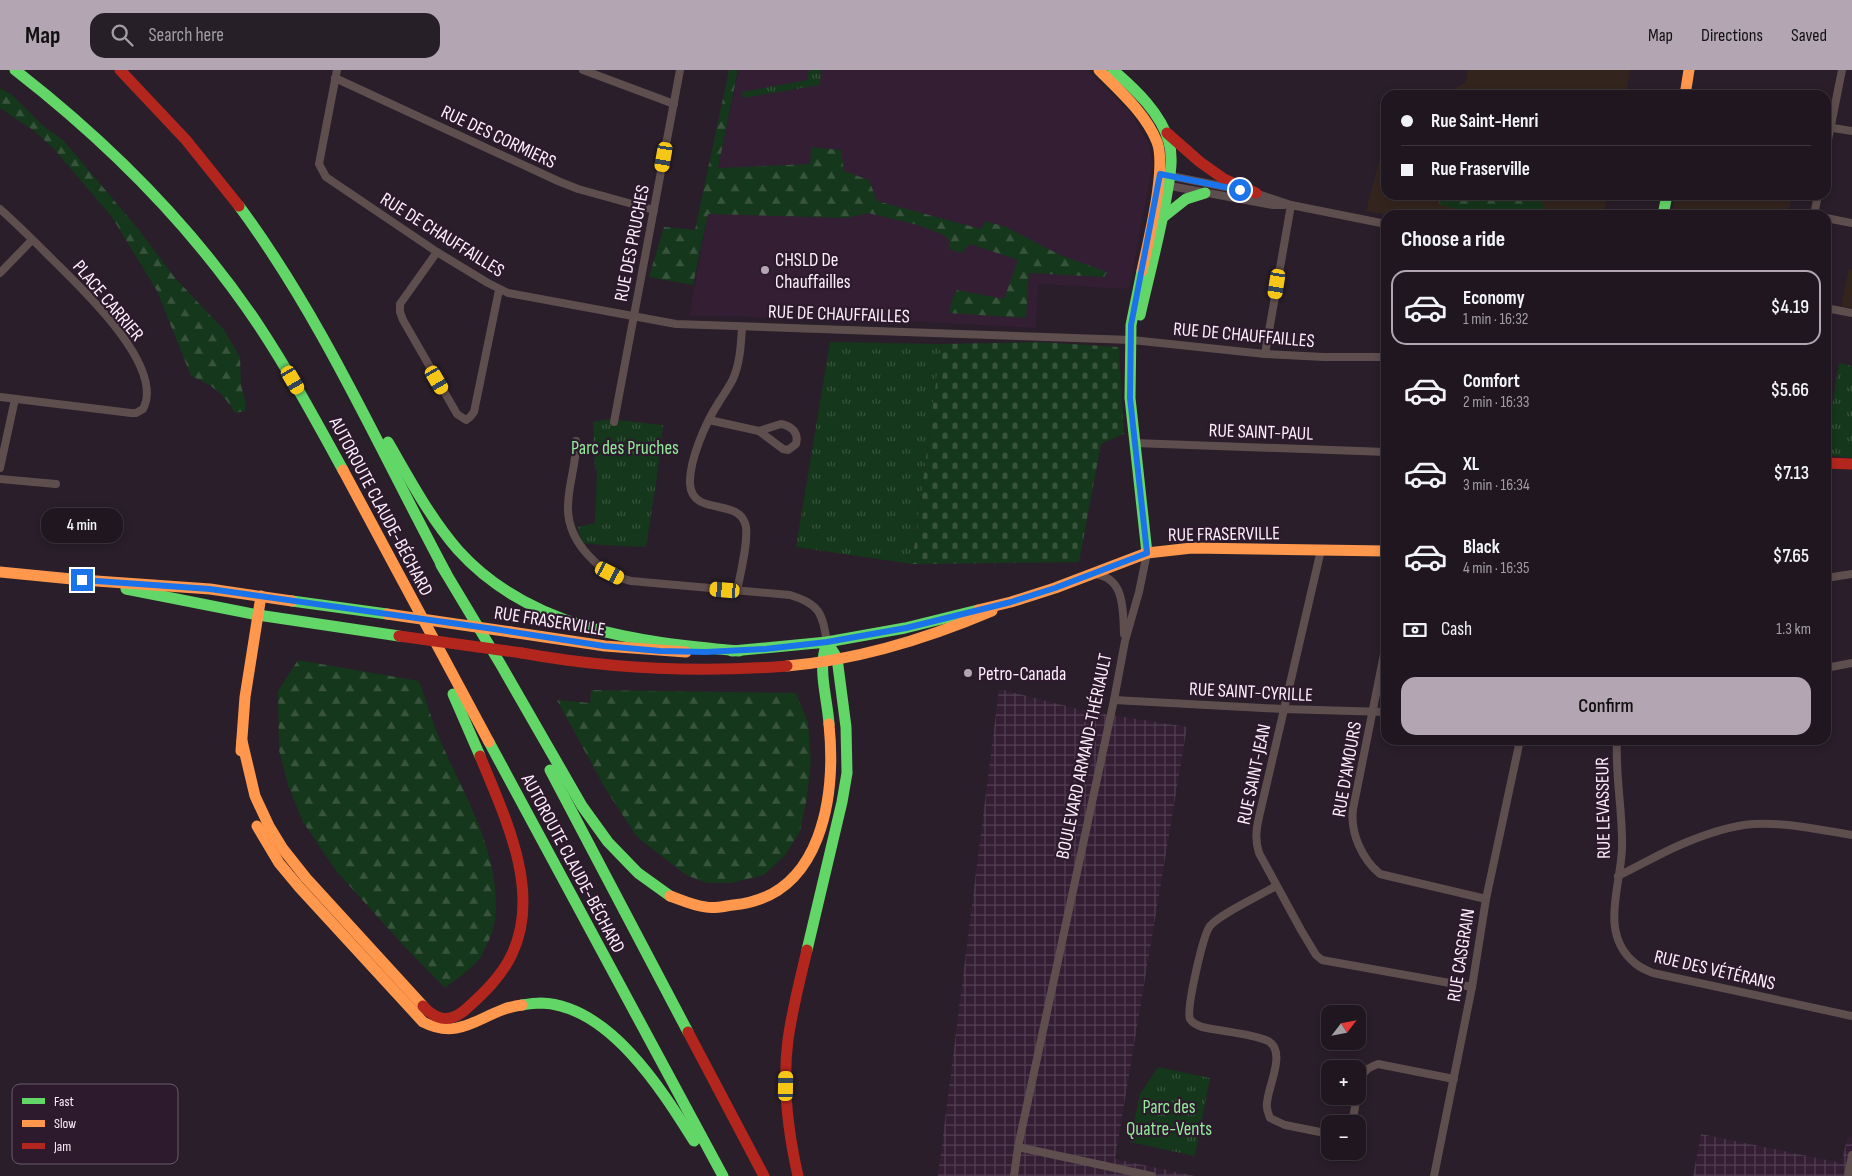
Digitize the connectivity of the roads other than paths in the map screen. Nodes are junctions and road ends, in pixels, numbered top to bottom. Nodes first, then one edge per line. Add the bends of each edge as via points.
1 (16, 70) edge
2 (120, 70) edge
3 (583, 70) edge
4 (680, 70) edge
5 (1099, 70) edge
6 (1113, 70) edge
7 (1689, 70) edge
8 (1842, 70) edge
9 (336, 74) edge
10 (1686, 90) edge
11 (674, 104) junction
12 (1831, 115) edge
13 (1831, 128) edge
14 (1852, 131) edge
15 (1166, 132) junction
16 (1164, 180) junction
17 (1205, 192) junction
18 (1256, 193) junction
19 (1291, 205) junction
20 (0, 209) edge
21 (654, 210) junction
22 (1162, 218) junction
23 (1831, 219) edge
24 (1381, 223) edge
25 (1852, 223) edge
26 (32, 240) junction
27 (437, 252) junction
28 (279, 264) junction
29 (0, 273) edge
30 (499, 290) junction
31 (1831, 309) edge
32 (1852, 313) edge
33 (633, 317) junction
34 (742, 327) junction
35 (1132, 340) junction
36 (1265, 354) junction
37 (1381, 357) edge
38 (0, 397) edge
39 (15, 399) junction
40 (708, 420) junction
41 (614, 422) dead end
42 (759, 431) junction
43 (576, 441) dead end
44 (1134, 443) junction
45 (1381, 452) edge
46 (1831, 462) edge
47 (1852, 464) edge
48 (0, 468) edge
49 (0, 479) edge
50 (56, 484) dead end
51 (382, 543) junction
52 (1321, 550) junction
53 (1381, 551) edge
54 (1147, 553) junction
55 (442, 565) junction
56 (0, 572) edge
57 (1089, 574) junction
58 (1852, 574) edge
59 (1831, 577) edge
60 (82, 580) junction
61 (737, 590) junction
62 (261, 596) junction
63 (1011, 602) junction
64 (258, 614) junction
65 (1125, 641) junction
66 (827, 642) junction
67 (739, 650) junction
68 (837, 658) junction
69 (820, 661) junction
70 (1852, 663) edge
71 (1831, 667) edge
72 (1381, 670) edge
73 (1114, 700) junction
74 (1283, 710) junction
75 (1373, 711) junction
76 (1381, 712) edge
77 (242, 741) junction
78 (1519, 745) edge
79 (1617, 745) edge
80 (1852, 835) edge
81 (1618, 876) junction
82 (1276, 886) junction
83 (1486, 899) junction
84 (1472, 988) junction
85 (1852, 1016) edge
86 (1366, 1070) edge
87 (1454, 1079) junction
88 (1321, 1132) edge
89 (1018, 1147) junction
90 (1852, 1155) edge
91 (715, 1176) edge
92 (723, 1176) edge
93 (764, 1176) edge
94 (798, 1176) edge
95 (1014, 1176) edge
96 (1152, 1176) edge
97 (1434, 1176) edge
98 (1848, 1176) edge

1 - 51 main road, AUTOROUTE CLAUDE-BÉCHARD via 108,148 219,271 286,367
2 - 28 main road, AUTOROUTE CLAUDE-BÉCHARD via 212,171
3 - 11 street
4 - 11 street, RUE DES PRUCHES
5 - 16 main road, BOULEVARD ARMAND-THÉRIAULT via 1124,95 1150,130 1157,142
6 - 15 main road, BOULEVARD ARMAND-THÉRIAULT
7 - 10 main road
8 - 12 street
9 - 21 street, RUE DES CORMIERS via 558,181
9 - 27 street, RUE DE CHAUFFAILLES via 319,164 326,177
11 - 21 street, RUE DES PRUCHES
13 - 14 street
15 - 16 main road, BOULEVARD ARMAND-THÉRIAULT via 1170,145
15 - 18 main road via 1224,180
16 - 17 street
16 - 18 street
16 - 22 main road, BOULEVARD ARMAND-THÉRIAULT
16 - 35 main road, BOULEVARD ARMAND-THÉRIAULT via 1131,325
17 - 19 street via 1274,205
17 - 22 main road via 1186,199
18 - 19 street
19 - 24 street
19 - 36 street
20 - 26 street, PLACE CARRIER
21 - 33 street, RUE DES PRUCHES
22 - 35 main road, BOULEVARD ARMAND-THÉRIAULT
23 - 25 street
26 - 29 street
26 - 39 street, PLACE CARRIER via 118,330 139,364 147,394 142,409 136,413
27 - 30 street, RUE DE CHAUFFAILLES
27 - 30 street via 400,304 400,312 457,414 466,420 474,412
28 - 55 main road, AUTOROUTE CLAUDE-BÉCHARD via 346,382
28 - 67 main road via 326,332 426,506 458,550 483,575 528,606 596,631 658,643
30 - 33 street, RUE DE CHAUFFAILLES
31 - 32 street
33 - 34 street, RUE DE CHAUFFAILLES via 676,324
33 - 41 street, RUE DES PRUCHES
34 - 35 street, RUE DE CHAUFFAILLES
34 - 40 street via 733,379
35 - 36 street, RUE DE CHAUFFAILLES
35 - 44 main road, BOULEVARD ARMAND-THÉRIAULT via 1129,373
36 - 37 street, RUE DE CHAUFFAILLES
38 - 39 street, PLACE CARRIER
39 - 48 street
40 - 42 street
40 - 61 street via 690,485 699,500 713,507 734,510 745,522 746,536
42 - 42 street via 781,424 793,429 798,439 793,447 783,449
43 - 61 street via 568,512 582,548 600,567 631,580
44 - 45 street, RUE SAINT-PAUL
44 - 54 main road, BOULEVARD ARMAND-THÉRIAULT
46 - 47 main road
49 - 50 street
51 - 77 main road via 476,746 506,820 518,860 523,909 521,928 509,962 489,989 448,1020 438,1019 429,1013 283,849 255,796
51 - 92 main road, AUTOROUTE CLAUDE-BÉCHARD
52 - 53 main road, RUE FRASERVILLE
52 - 54 main road, RUE FRASERVILLE via 1192,548
52 - 74 street, RUE SAINT-JEAN
54 - 57 main road, RUE FRASERVILLE
54 - 65 street, BOULEVARD ARMAND-THÉRIAULT
55 - 69 main road via 597,828 618,854 652,886 692,905 723,909 764,898 792,878 812,850 828,803 832,771
55 - 93 main road, AUTOROUTE CLAUDE-BÉCHARD
56 - 60 main road, RUE FRASERVILLE
57 - 63 main road, RUE FRASERVILLE
57 - 65 street via 1100,574 1117,587 1123,603
58 - 59 street
60 - 62 main road, RUE FRASERVILLE
60 - 64 main road, RUE FRASERVILLE
61 - 66 street via 790,595 810,602 820,613
62 - 64 main road
62 - 67 main road, RUE FRASERVILLE, bridge via 633,650
63 - 66 main road, RUE FRASERVILLE via 906,628
63 - 68 main road, RUE FRASERVILLE via 948,630
64 - 69 main road, RUE FRASERVILLE, bridge via 587,664 666,670 743,670
64 - 77 main road via 245,697
65 - 73 street, BOULEVARD ARMAND-THÉRIAULT
66 - 67 main road, RUE FRASERVILLE
66 - 68 main road
66 - 69 main road
68 - 69 main road, RUE FRASERVILLE
68 - 94 main road via 847,745 845,787 788,1040 787,1105
70 - 71 street
72 - 75 street, RUE D'AMOURS
73 - 74 street, RUE SAINT-CYRILLE
73 - 89 street, BOULEVARD ARMAND-THÉRIAULT
74 - 75 street, RUE SAINT-CYRILLE
74 - 82 street, RUE SAINT-JEAN via 1256,831 1259,853
75 - 76 street, RUE SAINT-CYRILLE
75 - 83 street, RUE D'AMOURS via 1352,822 1359,846 1380,874
77 - 91 main road via 240,766 244,788 255,822 279,863 418,1019 432,1028 451,1031 505,1008 530,1003 560,1006 586,1016 616,1038 648,1073
78 - 83 street, RUE CASGRAIN
79 - 81 street, RUE LEVASSEUR via 1622,819
80 - 81 street via 1781,824 1730,828 1706,834
81 - 85 street, RUE DES VÉTÉRANS via 1613,906 1615,927 1620,943 1636,965 1653,974
82 - 84 street, RUE SAINT-JEAN via 1322,960
82 - 88 street via 1218,919 1208,929 1190,1003 1190,1018 1202,1027 1273,1044 1277,1054 1267,1101 1270,1118 1285,1125
83 - 84 street, RUE CASGRAIN
84 - 87 street, RUE CASGRAIN
86 - 87 street via 1378,1064
87 - 97 street, RUE CASGRAIN
89 - 95 street, BOULEVARD ARMAND-THÉRIAULT
89 - 96 street
90 - 98 street

